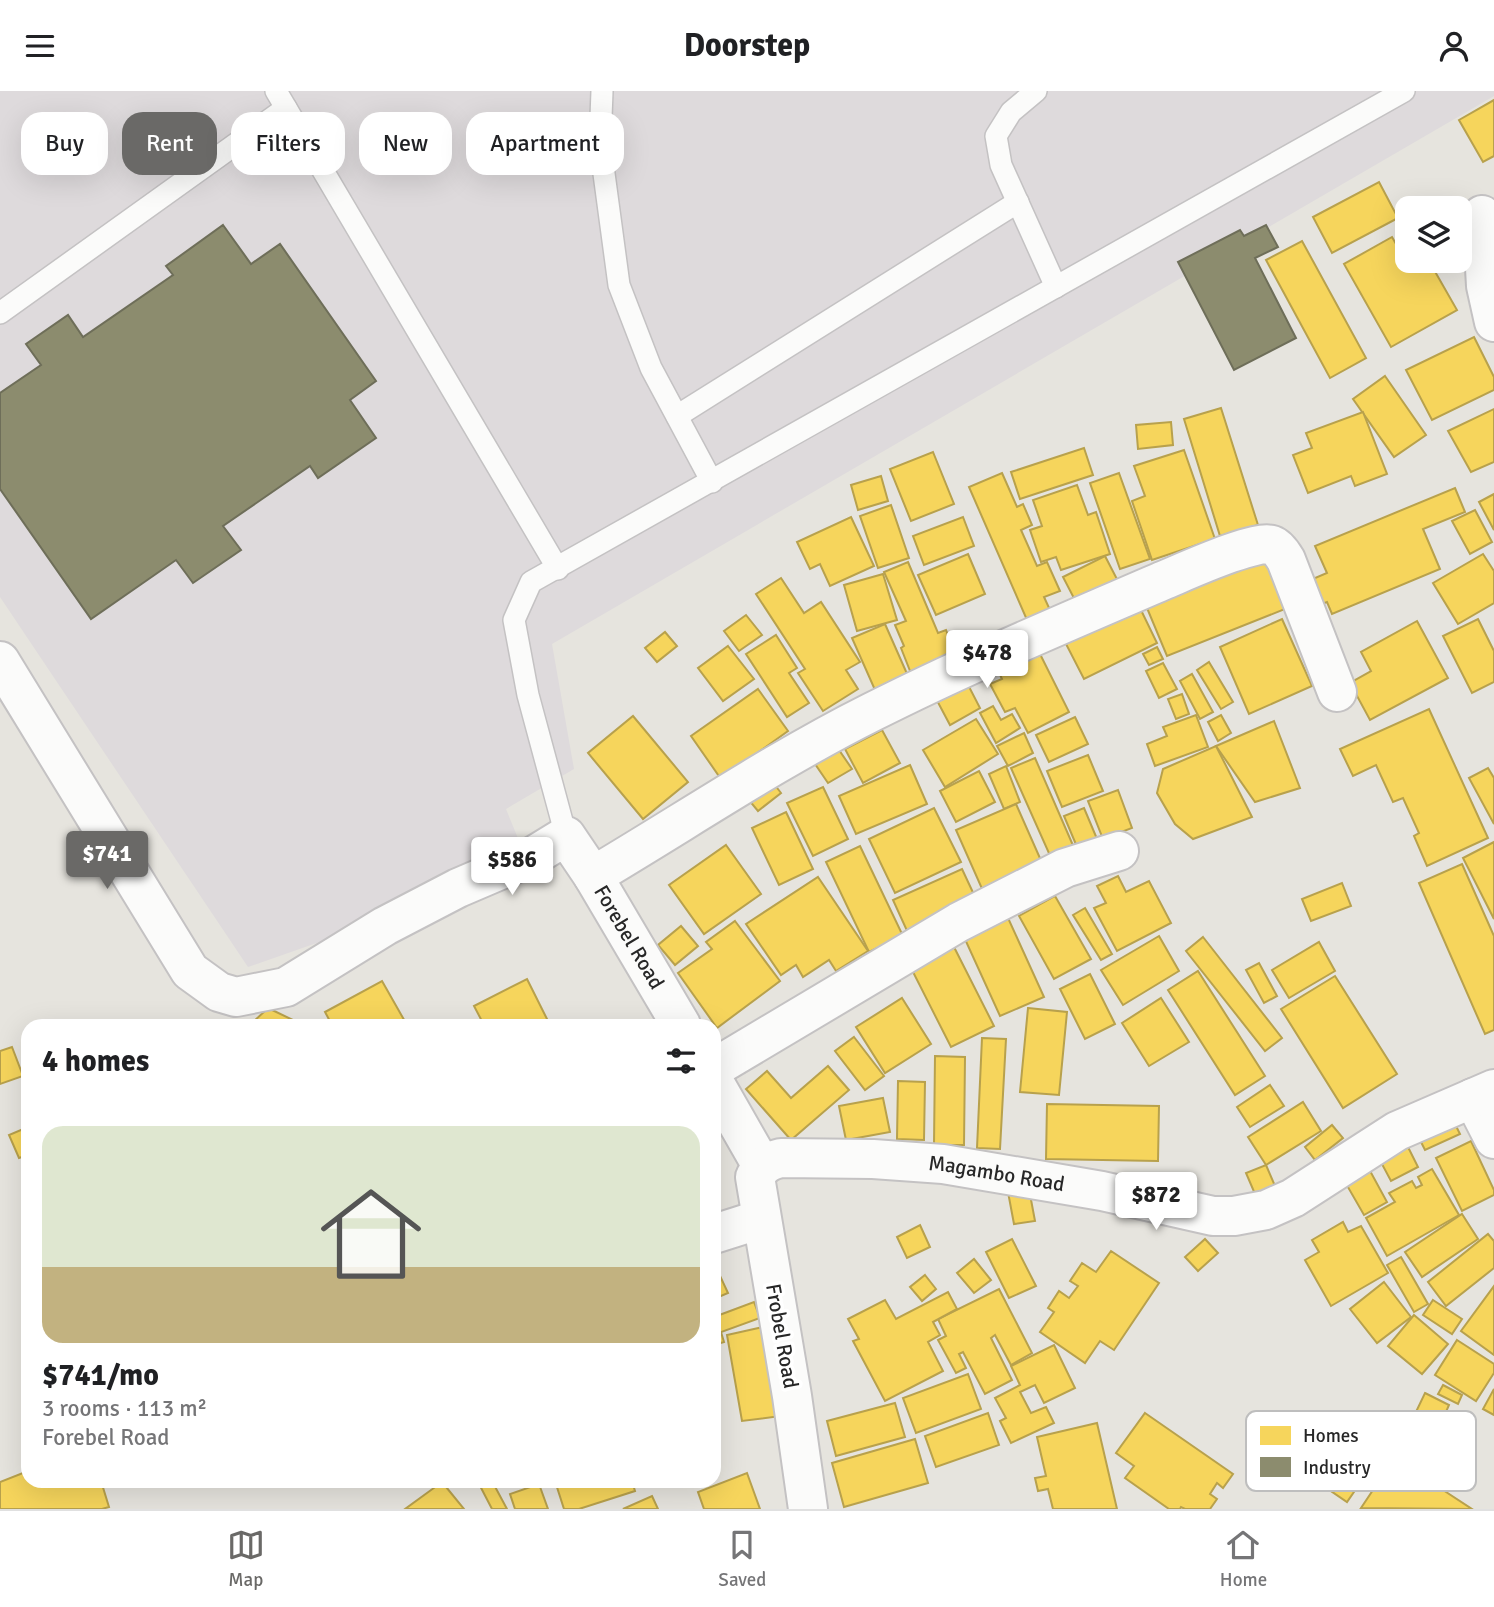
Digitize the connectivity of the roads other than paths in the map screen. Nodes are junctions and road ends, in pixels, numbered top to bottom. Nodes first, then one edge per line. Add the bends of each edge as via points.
1 (602, 91) edge
2 (1036, 91) edge
3 (1402, 91) edge
4 (281, 99) edge
5 (1018, 202) junction
6 (1482, 215) dead end
7 (1056, 287) junction
8 (0, 313) edge
9 (1494, 321) edge
10 (677, 415) junction
11 (712, 482) junction
12 (558, 569) junction
13 (0, 661) edge
14 (1337, 692) dead end
15 (566, 836) junction
16 (1119, 851) dead end
17 (593, 876) junction
18 (677, 1019) edge
19 (721, 1064) edge
20 (1484, 1093) edge
21 (721, 1095) edge
22 (1494, 1139) edge
23 (762, 1166) junction
24 (761, 1219) junction
25 (721, 1232) edge
26 (808, 1509) edge

1 - 10 lane via 600,144 619,285 651,368
2 - 5 lane via 1011,113 996,136 1001,165
3 - 7 lane
4 - 8 lane
4 - 12 lane
5 - 7 lane
5 - 10 lane
6 - 9 street via 1486,286
7 - 11 lane
10 - 11 lane
11 - 12 lane
12 - 15 lane via 531,582 514,620 528,695
13 - 15 street via 190,971 219,992 236,997 286,987 385,926
14 - 17 street via 1286,560 1272,545 1256,544 1068,621 871,712
15 - 17 street, Forebel Road
16 - 19 street via 1065,868 959,922
17 - 18 street, Forebel Road
20 - 22 street
20 - 23 street, Magambo Road via 1397,1131 1293,1198 1266,1210 1234,1216 1213,1216 1102,1191 943,1164 781,1158
21 - 23 street
23 - 24 street, Frobel Road via 755,1177
24 - 25 street
24 - 26 street, Frobel Road

